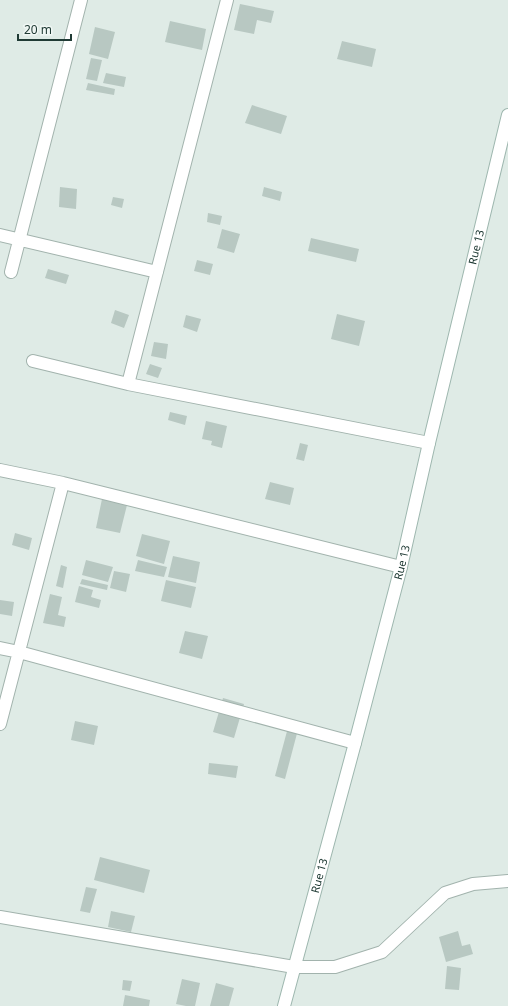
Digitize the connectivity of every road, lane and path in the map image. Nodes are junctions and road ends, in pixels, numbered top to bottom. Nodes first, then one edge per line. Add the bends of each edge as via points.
1 (81, 0) edge
2 (227, 0) edge
3 (508, 115) edge
4 (0, 235) edge
5 (20, 240) junction
6 (11, 272) dead end
7 (157, 272) junction
8 (33, 361) dead end
9 (128, 384) junction
10 (429, 443) junction
11 (0, 470) edge
12 (63, 483) junction
13 (401, 567) junction
14 (0, 648) edge
15 (19, 652) junction
16 (0, 724) edge
17 (355, 743) junction
18 (508, 881) edge
19 (0, 917) edge
20 (294, 967) junction
21 (284, 1006) edge

1 - 5 street
2 - 7 street
3 - 10 street, Rue 13
4 - 5 street
5 - 6 street
5 - 7 street
7 - 9 street
8 - 9 street
9 - 10 street
10 - 13 street, Rue 13
11 - 12 street
12 - 13 street
12 - 15 street
13 - 17 street, Rue 13
14 - 15 street
15 - 16 street
15 - 17 street
17 - 20 street, Rue 13
18 - 20 street via 473,884 445,892 382,952 335,967
19 - 20 street
20 - 21 street, Rue 13

